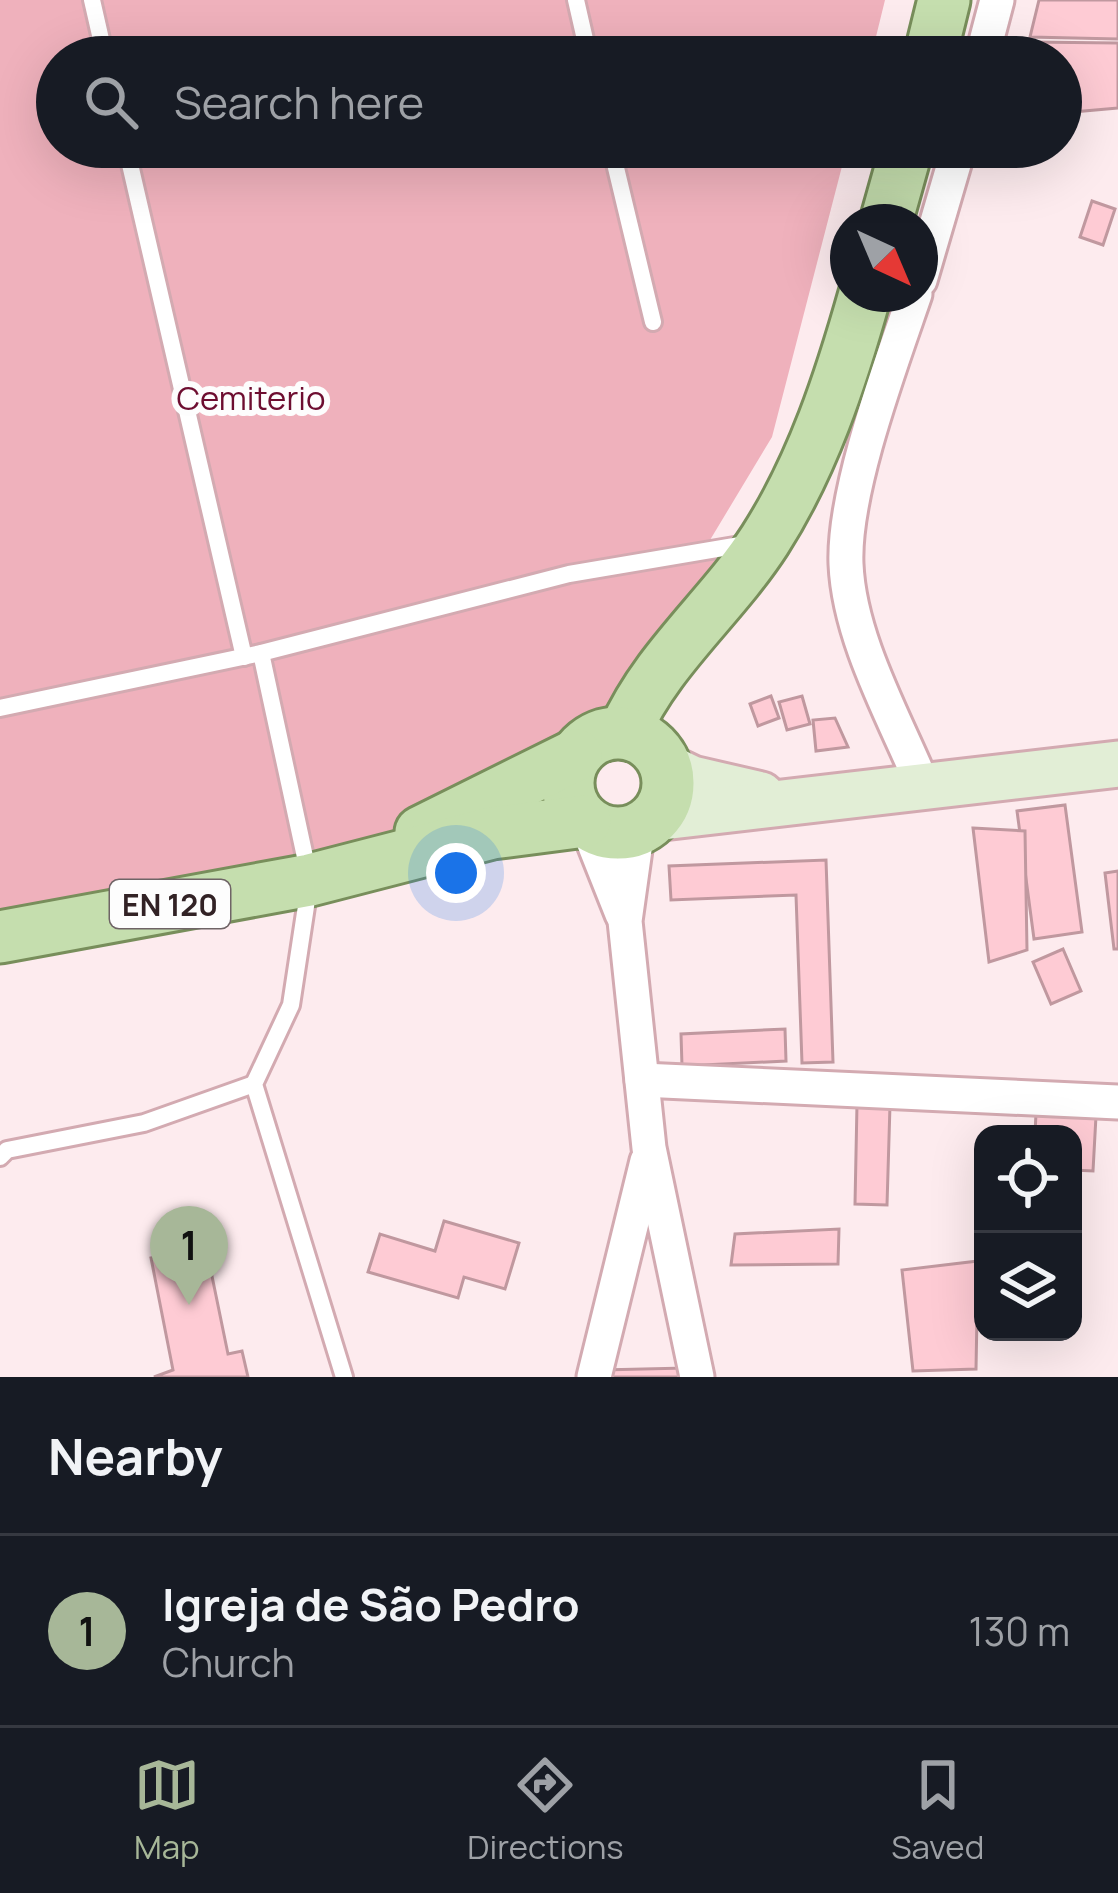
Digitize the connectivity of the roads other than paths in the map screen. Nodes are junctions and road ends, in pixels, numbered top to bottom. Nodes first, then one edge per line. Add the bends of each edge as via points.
1 (92, 0) edge
2 (575, 0) edge
3 (944, 0) edge
4 (997, 0) edge
5 (100, 36) edge
6 (584, 36) edge
7 (935, 36) edge
8 (988, 36) edge
9 (131, 168) edge
10 (616, 168) edge
11 (901, 168) edge
12 (953, 168) edge
13 (891, 204) edge
14 (938, 219) edge
15 (861, 312) edge
16 (909, 312) edge
17 (653, 322) dead end
18 (764, 540) junction
19 (252, 655) junction
20 (0, 708) edge
21 (649, 749) junction
22 (576, 755) junction
23 (1118, 764) edge
24 (922, 784) junction
25 (782, 799) junction
26 (585, 821) junction
27 (646, 823) junction
28 (325, 876) junction
29 (625, 921) junction
30 (0, 937) edge
31 (642, 1080) junction
32 (254, 1084) junction
33 (1118, 1102) edge
34 (650, 1148) junction
35 (2, 1150) edge
36 (344, 1377) edge
37 (594, 1377) edge
38 (697, 1377) edge

1 - 5 lane
2 - 6 lane
3 - 7 main road
4 - 8 street
9 - 19 lane
10 - 17 lane
11 - 13 main road
12 - 14 street
15 - 18 main road via 807,461
16 - 24 street via 882,389 846,563 859,627
18 - 19 lane via 569,574
18 - 21 main road via 642,691
19 - 20 lane
19 - 28 lane
21 - 22 main road, EN 120 via 589,742
21 - 25 street via 724,789
21 - 27 main road via 667,793
22 - 26 main road via 568,790
22 - 28 main road, EN 120
23 - 24 street
24 - 25 street
25 - 27 street
26 - 27 main road, EN 120 via 620,833
26 - 28 main road, EN 120 via 492,832
26 - 29 street
27 - 29 street
28 - 30 main road, EN 120
28 - 32 lane via 291,1006
29 - 31 street
31 - 33 street
31 - 34 street
32 - 35 lane via 144,1123
32 - 36 lane
34 - 37 street
34 - 38 street

